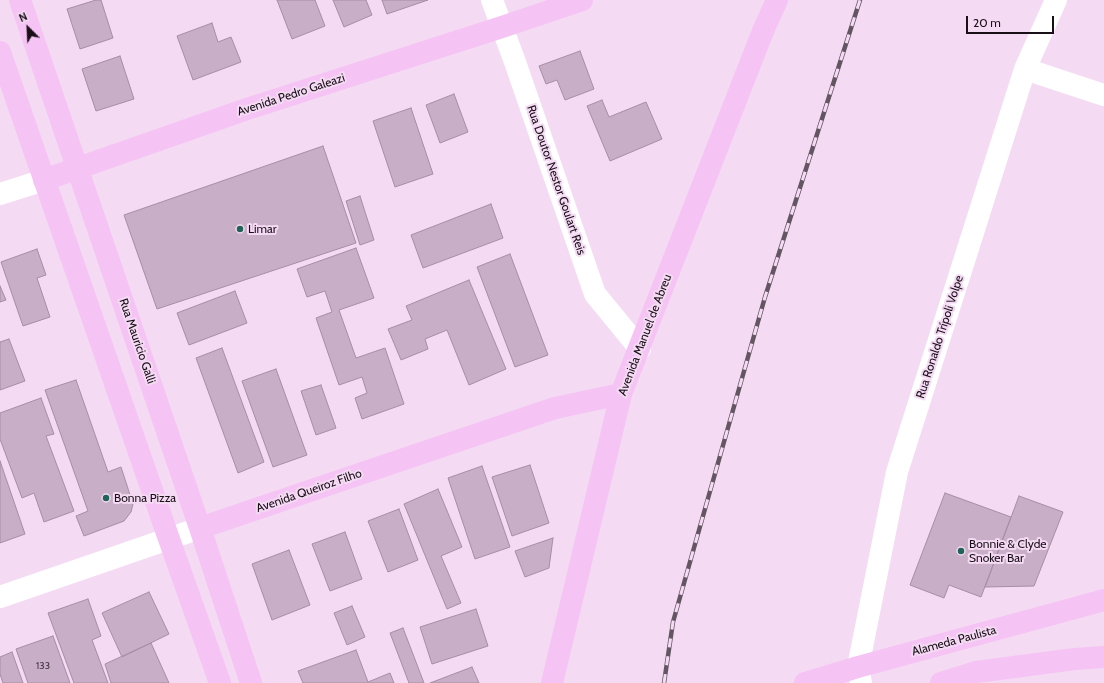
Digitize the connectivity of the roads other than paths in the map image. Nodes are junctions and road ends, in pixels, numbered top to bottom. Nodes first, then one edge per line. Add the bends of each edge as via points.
1 (20, 0) edge
2 (492, 0) edge
3 (582, 0) edge
4 (777, 0) edge
5 (1056, 0) edge
6 (502, 27) junction
7 (0, 52) edge
8 (1025, 69) junction
9 (1104, 95) edge
10 (78, 168) junction
11 (44, 180) junction
12 (0, 194) edge
13 (640, 349) junction
14 (621, 394) junction
15 (200, 528) junction
16 (169, 539) junction
17 (0, 597) edge
18 (1104, 600) edge
19 (1104, 657) edge
20 (860, 675) edge
21 (220, 683) edge
22 (251, 683) edge
23 (552, 683) edge
24 (805, 683) edge
25 (941, 683) edge

1 - 10 main road, Rua Mauricio Galli
2 - 6 street, Rua Doutor Nestor Goulart Reis
3 - 6 main road, Avenida Pedro Galeazi
4 - 13 main road, Avenida Manuel de Abreu via 763,30
5 - 8 street, Rua Ronaldo Trípoli Volpe
6 - 10 main road, Avenida Pedro Galeazi via 247,109
6 - 13 street, Rua Doutor Nestor Goulart Reis via 595,294
7 - 11 main road
8 - 9 street
8 - 20 street, Rua Ronaldo Trípoli Volpe via 897,472
10 - 11 main road, Avenida Pedro Galeazi
10 - 15 main road, Rua Mauricio Galli
11 - 12 street, Avenida Pedro Galeazi
11 - 16 main road
13 - 14 main road, Avenida Manuel de Abreu
14 - 15 main road, Avenida Queiroz Filho via 555,408
14 - 23 main road, Avenida Manuel de Abreu
15 - 16 street, Avenida Queiroz Filho
15 - 22 main road, Rua Mauricio Galli
16 - 17 street, Avenida Queiroz Filho
16 - 21 main road
18 - 20 main road, Alameda Paulista
19 - 25 main road via 976,672
20 - 24 main road, Alameda Paulista

